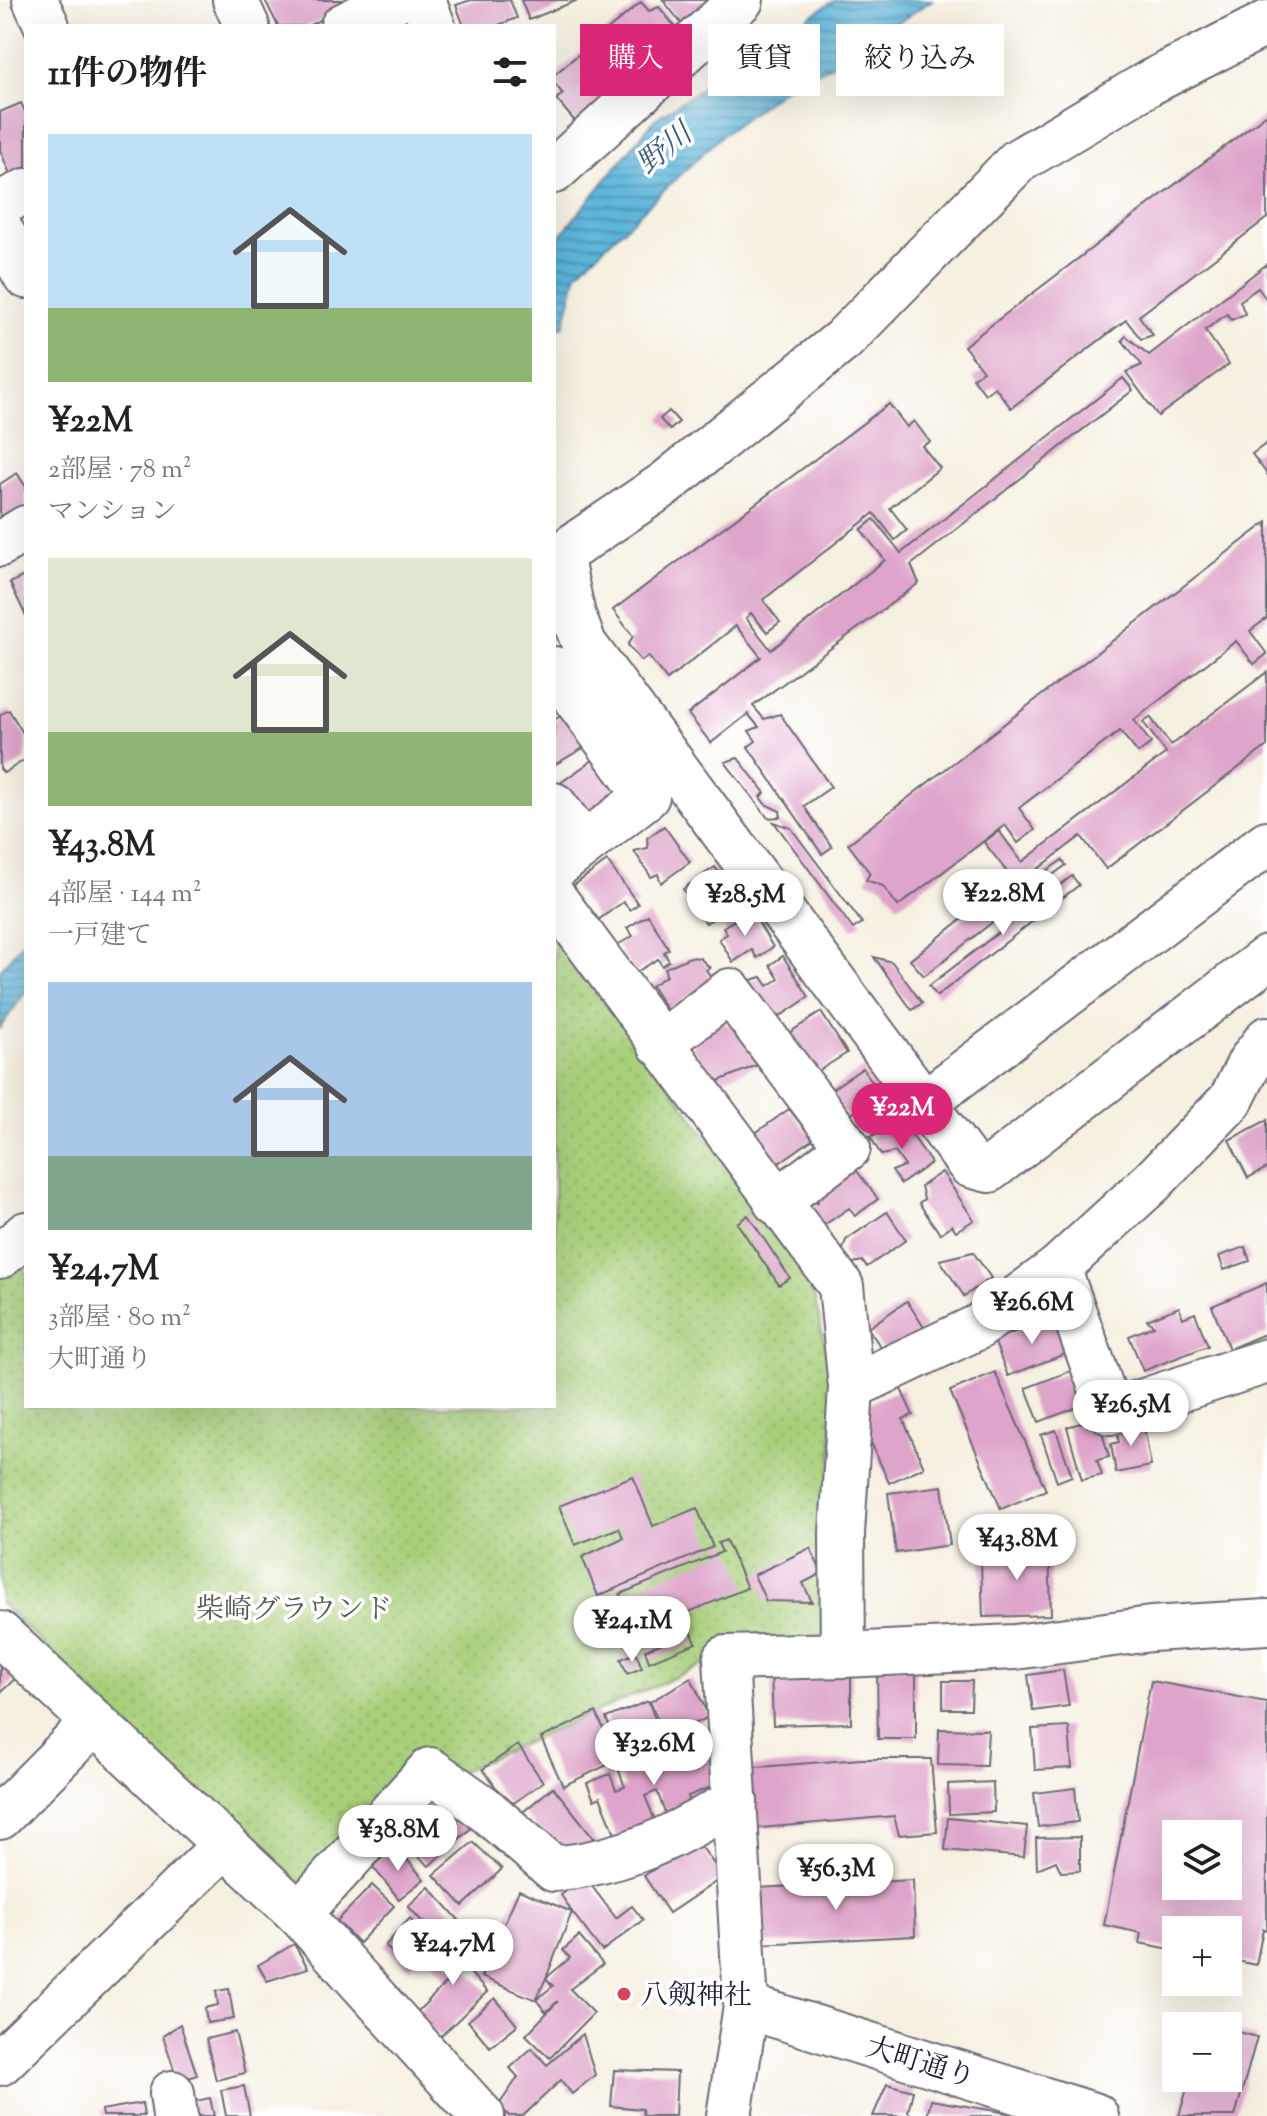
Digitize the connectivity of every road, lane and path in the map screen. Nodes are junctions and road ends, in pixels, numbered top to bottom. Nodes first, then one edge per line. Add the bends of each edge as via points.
1 (35, 0) edge
2 (235, 0) edge
3 (423, 0) edge
4 (737, 1) edge
5 (1267, 23) edge
6 (46, 24) edge
7 (246, 24) edge
8 (432, 24) edge
9 (556, 169) edge
10 (24, 192) edge
11 (0, 204) edge
12 (0, 229) edge
13 (24, 272) edge
14 (24, 529) edge
15 (0, 544) edge
16 (557, 557) edge
17 (556, 672) edge
18 (556, 812) edge
19 (1267, 843) edge
20 (569, 856) edge
21 (556, 901) edge
22 (1267, 958) edge
23 (1267, 1039) edge
24 (660, 1044) junction
25 (924, 1103) junction
26 (776, 1202) junction
27 (24, 1236) edge
28 (0, 1256) edge
29 (1058, 1268) junction
30 (1267, 1361) edge
31 (851, 1387) junction
32 (1267, 1622) edge
33 (0, 1634) edge
34 (843, 1655) junction
35 (94, 1722) junction
36 (735, 1801) junction
37 (0, 1817) edge
38 (225, 1845) junction
39 (299, 1914) junction
40 (746, 2006) junction
41 (0, 2063) edge
42 (482, 2116) edge
43 (729, 2116) edge
44 (1096, 2116) edge

1 - 6 street
2 - 7 street
3 - 8 street
4 - 9 street
5 - 16 street via 1149,83 1018,161 843,340 665,484
10 - 11 street
12 - 13 street
14 - 15 street
16 - 25 street via 584,644
17 - 20 street via 647,796
18 - 20 street
19 - 25 street
21 - 24 street
22 - 25 street via 989,1170 970,1165
23 - 29 street via 1231,1100
24 - 26 street
24 - 26 street via 730,991 848,1148
26 - 31 street via 841,1286
27 - 28 street
29 - 30 street via 1110,1412
29 - 31 street via 978,1327
31 - 34 street via 842,1533
32 - 34 street via 1151,1629 1015,1647
33 - 35 street
34 - 36 street via 726,1658
35 - 37 street
35 - 38 street
36 - 39 street via 663,1842 599,1864 554,1869 430,1770
36 - 40 street
38 - 39 street
38 - 41 street
39 - 42 street
40 - 43 street
40 - 44 street, 大町通り

